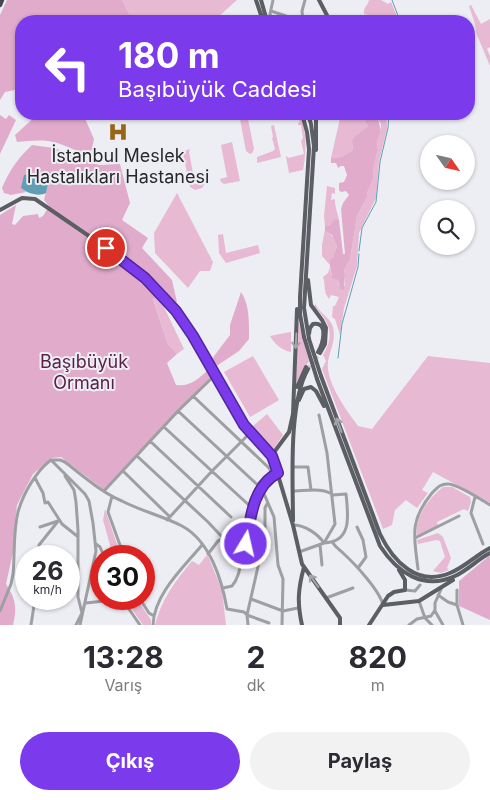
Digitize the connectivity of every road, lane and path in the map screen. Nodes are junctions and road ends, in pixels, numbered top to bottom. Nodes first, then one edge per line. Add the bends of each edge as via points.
1 (2, 0) edge
2 (256, 0) edge
3 (261, 0) edge
4 (273, 0) edge
5 (305, 0) edge
6 (319, 0) edge
7 (0, 5) edge
8 (271, 11) junction
9 (261, 15) edge
10 (265, 15) edge
11 (272, 15) edge
12 (283, 15) edge
13 (302, 15) edge
14 (327, 15) edge
15 (304, 120) edge
16 (309, 120) edge
17 (316, 120) edge
18 (313, 170) junction
19 (0, 210) edge
20 (308, 261) junction
21 (302, 275) junction
22 (309, 339) junction
23 (307, 368) tunnel mouth
24 (214, 373) junction
25 (193, 396) junction
26 (178, 411) junction
27 (295, 414) junction
28 (319, 415) dead end
29 (329, 416) junction
30 (164, 427) junction
31 (250, 433) junction
32 (287, 436) junction
33 (294, 439) junction
34 (150, 442) junction
35 (241, 443) junction
36 (137, 456) junction
37 (272, 456) junction
38 (226, 457) junction
39 (51, 460) junction
40 (293, 467) junction
41 (123, 471) junction
42 (212, 471) junction
43 (63, 473) junction
44 (278, 473) junction
45 (273, 475) junction
46 (35, 478) junction
47 (199, 486) junction
48 (262, 489) junction
49 (311, 490) junction
50 (104, 491) junction
51 (293, 491) junction
52 (333, 495) junction
53 (112, 496) junction
54 (475, 497) junction
55 (185, 502) junction
56 (267, 503) junction
57 (490, 505) edge
58 (252, 508) junction
59 (459, 516) dead end
60 (231, 517) dead end
61 (169, 519) junction
62 (59, 520) junction
63 (293, 525) junction
64 (40, 527) dead end
65 (357, 527) dead end
66 (78, 537) junction
67 (415, 538) junction
68 (324, 543) junction
69 (333, 543) junction
70 (96, 544) joint
71 (483, 544) dead end
72 (40, 545) edge
73 (120, 545) edge
74 (202, 545) junction
75 (320, 545) junction
76 (490, 548) edge
77 (298, 552) junction
78 (490, 553) edge
79 (208, 554) junction
80 (322, 565) dead end
81 (470, 566) junction
82 (304, 568) junction
83 (358, 568) junction
84 (397, 568) junction
85 (418, 569) dead end
86 (420, 585) dead end
87 (444, 585) junction
88 (223, 588) junction
89 (353, 588) dead end
90 (402, 590) junction
91 (457, 590) dead end
92 (438, 595) junction
93 (326, 598) junction
94 (251, 599) junction
95 (418, 602) junction
96 (86, 603) junction
97 (90, 603) edge
98 (383, 605) junction
99 (457, 606) junction
100 (298, 608) junction
101 (33, 610) edge
102 (130, 610) edge
103 (147, 610) edge
104 (435, 610) junction
105 (282, 611) junction
106 (0, 612) edge
107 (82, 613) junction
108 (247, 615) junction
109 (154, 616) junction
110 (425, 618) junction
111 (269, 623) dead end
112 (461, 624) edge
113 (31, 625) edge
114 (76, 625) edge
115 (80, 625) edge
116 (140, 625) edge
117 (153, 625) edge
118 (248, 625) edge
119 (282, 625) edge
120 (302, 625) edge
121 (340, 625) edge
122 (369, 625) edge
123 (409, 625) edge
124 (432, 625) edge
125 (443, 625) edge

1 - 7 highway
2 - 9 main road
3 - 10 main road
4 - 8 street
5 - 13 street
6 - 14 main road
8 - 11 street
8 - 12 street
15 - 21 main road via 309,149
16 - 18 main road
17 - 18 main road
18 - 20 main road
19 - 24 main road via 22,198 35,199 121,258 176,311
20 - 22 main road via 304,308
20 - 22 main road via 309,299 326,328 325,344 319,353 324,334 321,325 312,324
21 -> 27 main road via 296,322
21 - 29 main road, bridge via 300,314 304,337
76 -> 22 main road, bridge via 452,572 433,576 405,568 394,558 387,549 352,460
23 - 27 main road via 298,382
24 - 25 street
24 - 31 main road
25 - 26 street
25 - 35 street
26 - 30 street
26 - 38 street
27 - 29 main road via 304,389 310,387 316,391
27 - 32 main road
27 - 33 main road
28 - 52 street
29 - 84 main road via 380,546
30 - 34 street
30 - 42 street
31 - 35 street
31 - 37 main road
32 - 33 main road
32 - 37 main road
33 - 40 main road
34 - 36 street
34 - 47 street
35 - 38 street
35 - 45 street
36 - 41 street
36 - 55 street
37 - 44 main road
38 - 42 street
38 - 48 street
39 - 43 street
39 - 46 street
39 - 50 street via 65,462
40 - 49 street via 308,467
40 - 51 main road
41 - 50 street
41 - 61 street
42 - 47 street
42 - 58 street
43 - 66 street via 74,490
43 - 70 street via 89,502
44 - 45 street
44 - 63 main road
45 - 48 street
46 - 62 street via 45,503 48,502
46 - 106 street via 18,512 14,574
47 - 55 street
47 - 60 street
48 - 56 street
48 - 58 street
49 - 51 street
49 - 52 street
50 - 53 street
51 - 63 main road
52 - 68 street via 335,524
52 - 69 street via 346,494 348,521 345,530
53 - 61 street
53 - 73 street via 108,512
54 - 57 street
54 - 67 street via 451,484 443,484 418,513 414,525
54 - 71 street via 472,513
55 - 61 street
55 - 79 street via 223,538
56 - 94 street via 265,536
56 - 105 street via 274,517 278,565 283,579
58 - 88 street via 237,579 232,586
59 - 67 street
61 - 74 street
62 - 64 street
62 - 66 street
62 - 72 street
63 - 68 street via 303,527
63 - 77 main road
65 - 83 street via 366,557
66 - 107 street via 78,597
67 - 85 street
68 - 69 street
68 - 75 street
69 - 83 street
70 - 96 street
74 - 79 street
74 - 109 street via 166,589
75 - 77 street
75 - 80 street
77 - 82 main road
78 - 81 main road
79 - 88 street
81 - 84 main road via 454,577 436,581 416,578
81 - 87 main road
93 -> 82 main road
82 - 100 main road
83 - 98 street via 382,598
84 - 90 main road via 405,580
86 - 90 street via 415,591
87 - 92 street
87 - 95 main road
88 - 108 street via 227,608
89 - 93 street
90 - 98 main road via 388,596
91 - 99 street
92 - 99 street
92 - 104 street
93 - 121 main road via 340,618
94 - 105 street
94 - 108 street
95 - 98 main road
95 - 110 street
96 - 97 street
96 - 107 street
98 - 122 main road
99 - 112 street
100 - 105 street
100 - 120 main road
101 - 113 street
102 - 116 street
103 - 109 street
104 - 110 street via 432,616
104 - 125 street
105 - 119 street
107 - 114 street
107 - 115 street
108 - 111 street
108 - 118 street
109 - 117 street
110 - 123 street
110 - 124 street

